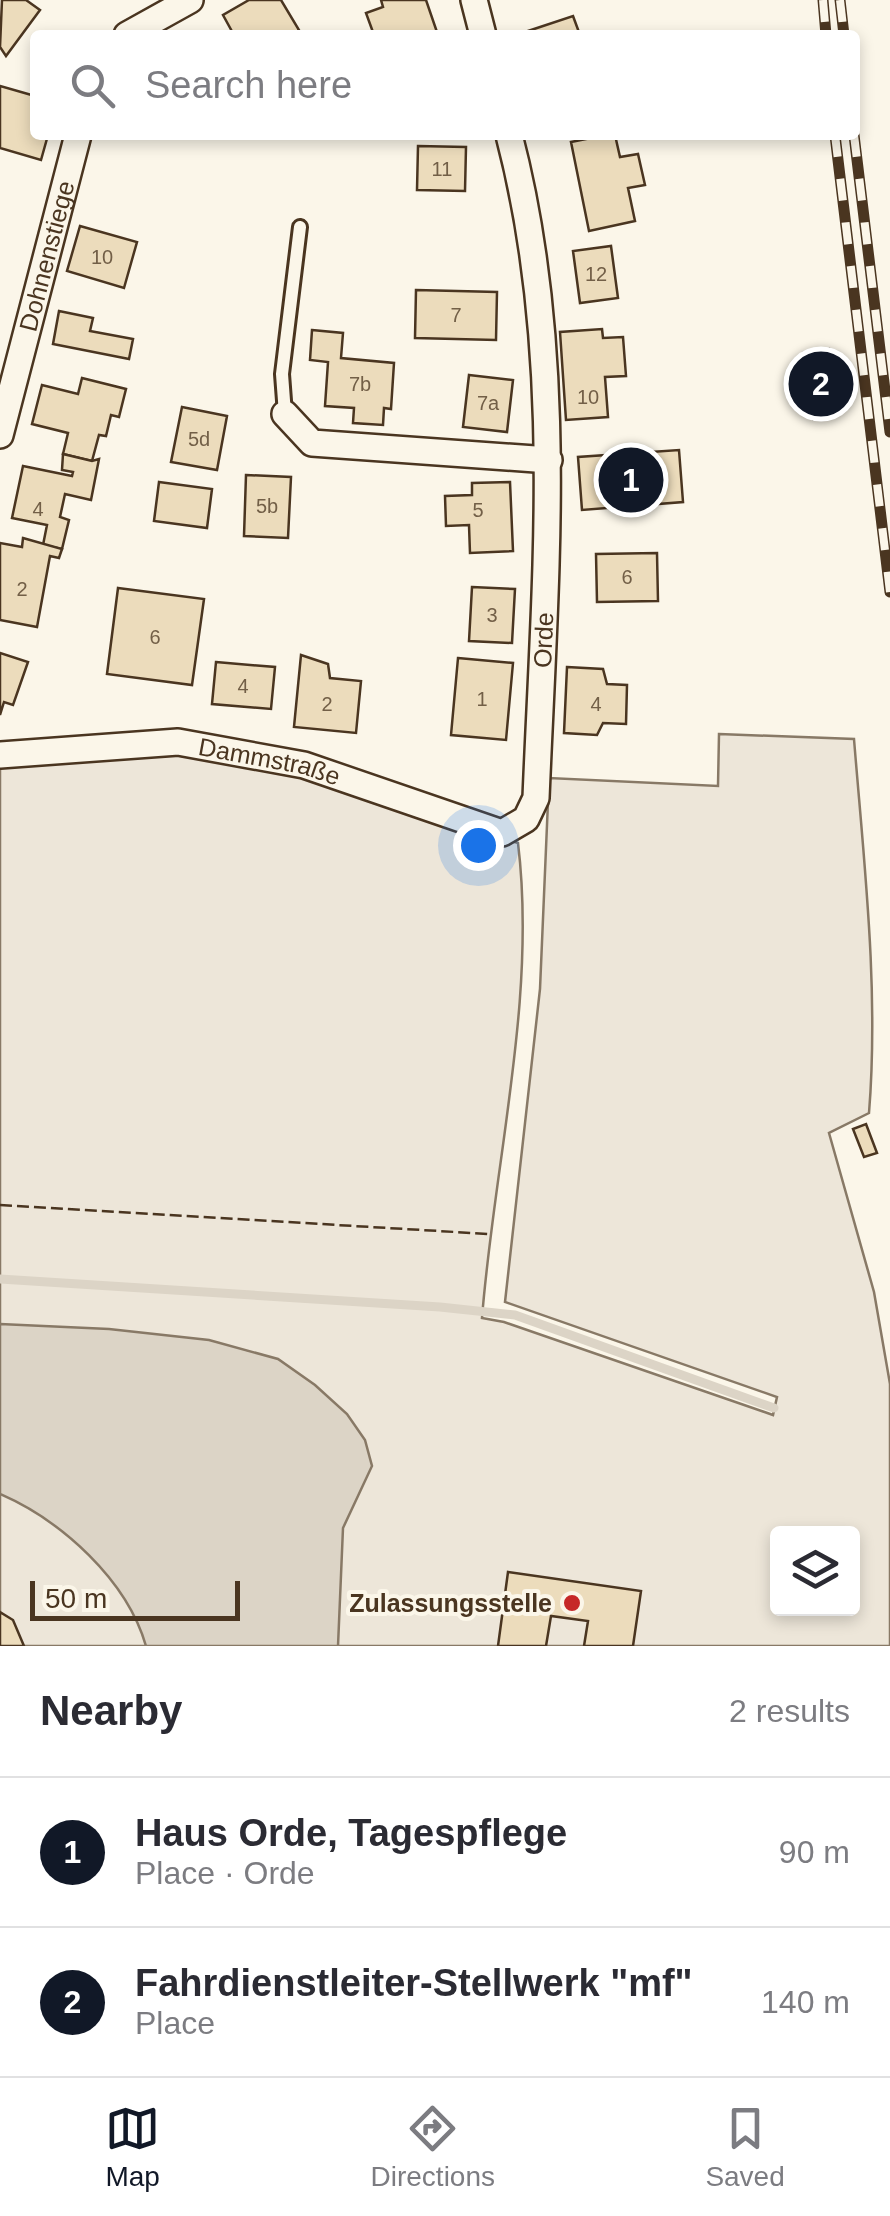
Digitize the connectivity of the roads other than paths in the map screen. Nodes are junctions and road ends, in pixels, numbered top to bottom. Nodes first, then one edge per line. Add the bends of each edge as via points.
1 (190, 0) edge
2 (474, 0) edge
3 (135, 30) edge
4 (482, 30) edge
5 (77, 140) edge
6 (510, 140) edge
7 (300, 226) dead end
8 (285, 414) joint
9 (0, 436) edge
10 (549, 460) junction
11 (0, 755) edge
12 (526, 819) joint

1 - 3 street
2 - 4 street
5 - 9 street, Dohnenstiege
6 - 10 street, Orde via 532,234
7 - 8 lane via 282,374
8 - 10 street via 312,444
10 - 12 street, Orde via 536,798
11 - 12 street, Dammstraße via 178,742 304,766 502,833

